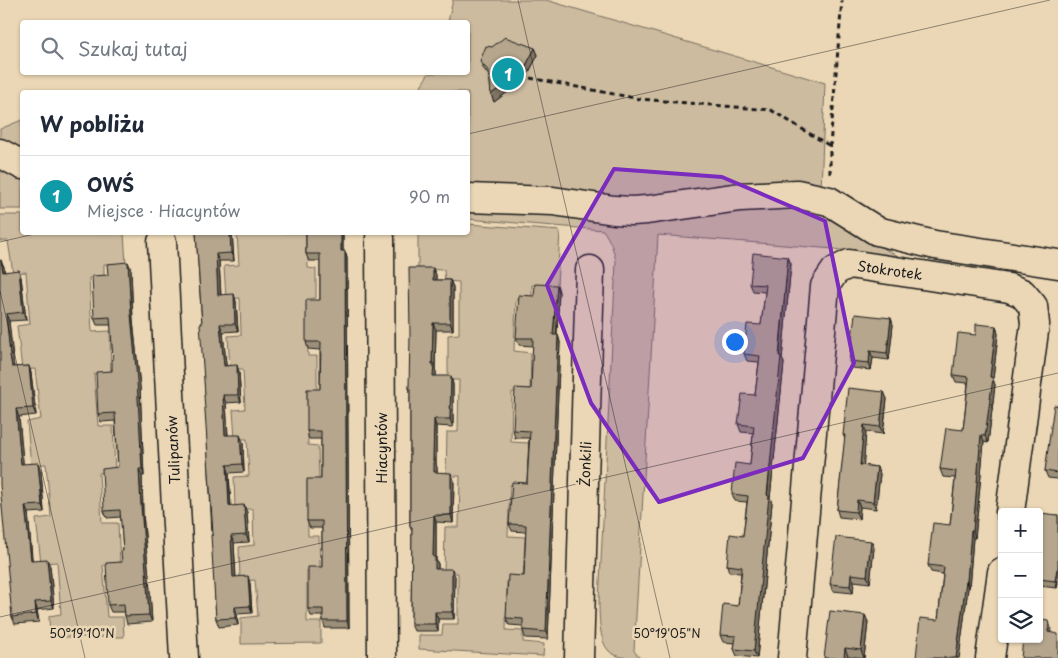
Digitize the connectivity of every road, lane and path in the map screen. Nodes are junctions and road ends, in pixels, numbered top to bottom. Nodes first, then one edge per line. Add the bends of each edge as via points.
1 (842, 0) edge
2 (530, 78) dead end
3 (830, 146) junction
4 (0, 153) edge
5 (20, 164) edge
6 (470, 198) edge
7 (829, 201) junction
8 (380, 238) dead end
9 (162, 242) dead end
10 (1058, 264) edge
11 (590, 270) dead end
12 (1011, 508) edge
13 (998, 598) edge
14 (184, 658) edge
15 (382, 658) edge
16 (579, 658) edge
17 (792, 658) edge
18 (990, 658) edge

1 - 3 path
2 - 3 path via 640,99 771,110
3 - 7 path
4 - 5 street
6 - 7 street via 553,201 632,211 740,197 798,194
7 - 10 street via 877,231 935,245
8 - 15 street, Hiacyntów
9 - 14 street, Tulipanów
11 - 16 street, Żonkili
12 - 17 street, Stokrotek via 1034,324 1033,306 1022,293 1009,288 849,264 835,271 825,286
13 - 18 street

